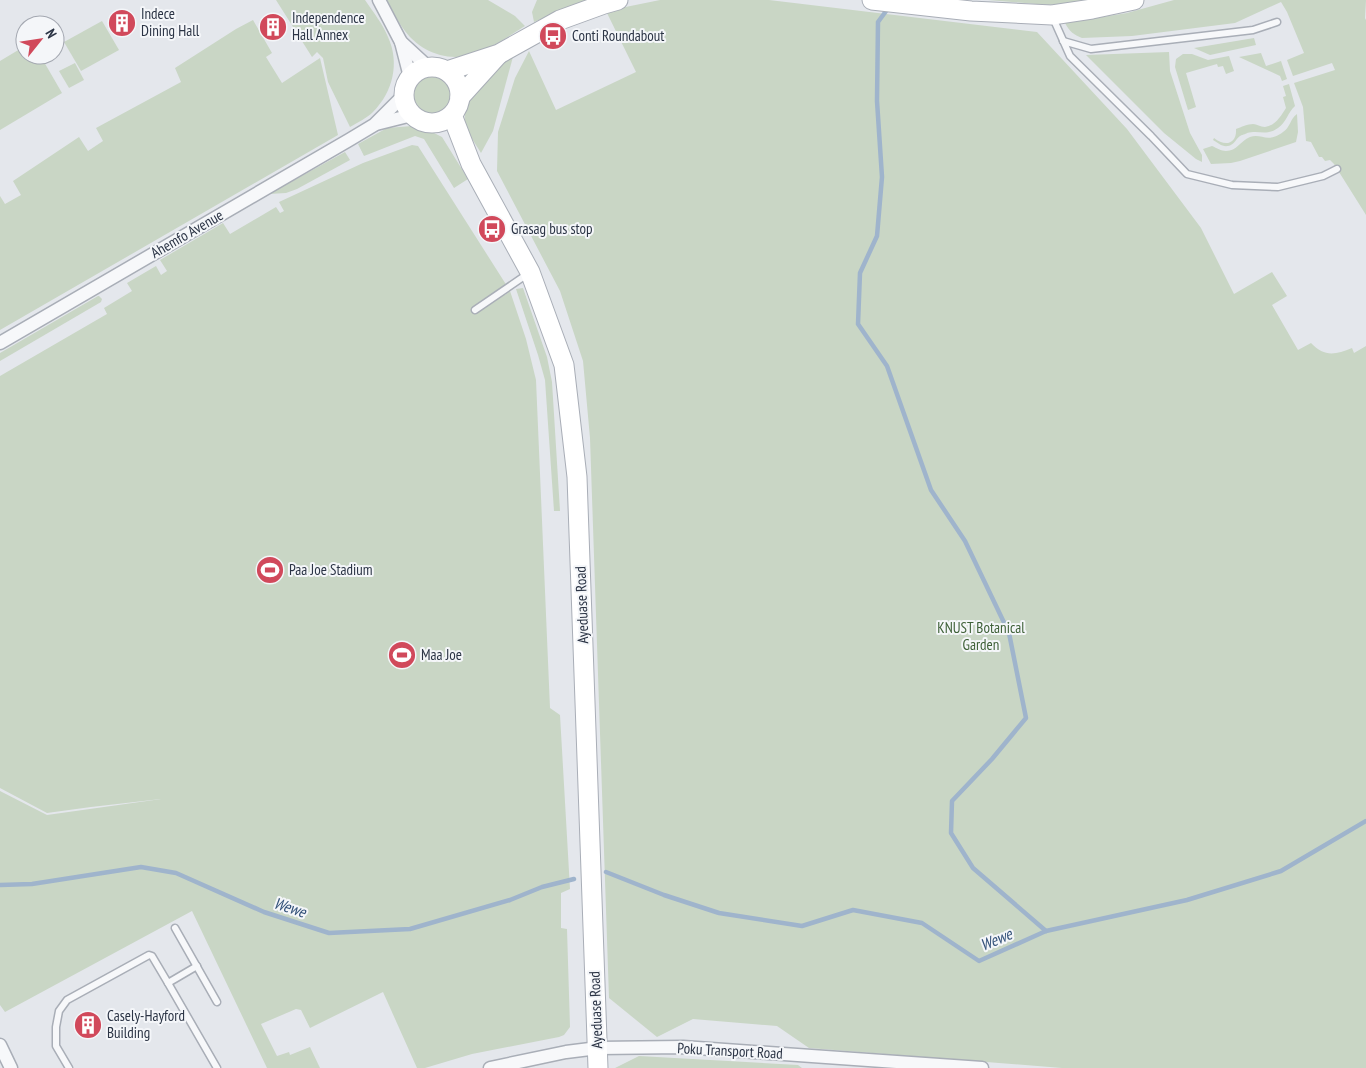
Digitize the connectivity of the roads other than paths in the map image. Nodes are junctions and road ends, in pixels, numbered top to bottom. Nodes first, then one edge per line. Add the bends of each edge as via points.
1 (379, 0) edge
2 (618, 0) edge
3 (872, 0) edge
4 (1134, 0) edge
5 (1052, 15) junction
6 (1276, 22) dead end
7 (1063, 41) junction
8 (401, 42) junction
9 (499, 54) junction
10 (427, 66) junction
11 (447, 71) junction
12 (410, 77) junction
13 (403, 96) junction
14 (460, 97) junction
15 (412, 115) junction
16 (452, 115) junction
17 (434, 123) junction
18 (374, 125) junction
19 (471, 164) junction
20 (1337, 169) dead end
21 (530, 272) junction
22 (475, 310) dead end
23 (0, 343) edge
24 (175, 928) dead end
25 (197, 966) junction
26 (168, 983) junction
27 (217, 1002) dead end
28 (0, 1045) edge
29 (598, 1048) junction
30 (946, 1067) edge
31 (11, 1068) edge
32 (69, 1068) edge
33 (217, 1068) edge
34 (490, 1068) edge
35 (598, 1068) edge
36 (982, 1068) edge

1 - 8 street
2 - 9 street via 560,20
3 - 5 street via 971,11
4 - 5 street
5 - 7 lane
6 - 7 lane via 1253,30 1092,49
7 - 20 lane via 1070,56 1187,174 1232,185 1278,187 1323,176
8 - 10 street
8 - 12 street
9 - 11 street
9 - 14 street
10 - 11 street
10 - 12 street
11 - 14 street via 455,78
12 - 13 street via 404,86
13 - 15 street
13 - 18 street, Ahemfo Avenue
14 - 16 street
15 - 17 street via 422,122
15 - 18 street, Ahemfo Avenue
16 - 17 street
16 - 19 street, Ayeduase Road
17 - 19 street, Ayeduase Road
18 - 23 street, Ahemfo Avenue
19 - 21 street, Ayeduase Road
21 - 22 lane
21 - 29 street, Ayeduase Road via 564,365 577,477
24 - 25 lane
25 - 26 lane
25 - 27 lane
26 - 32 lane via 149,955 67,1000 59,1010 56,1046
26 - 33 lane
28 - 31 street
29 - 30 street, Poku Transport Road via 683,1047
29 - 34 street, Poku Transport Road
29 - 35 street, Ayeduase Road
30 - 36 street, Poku Transport Road

